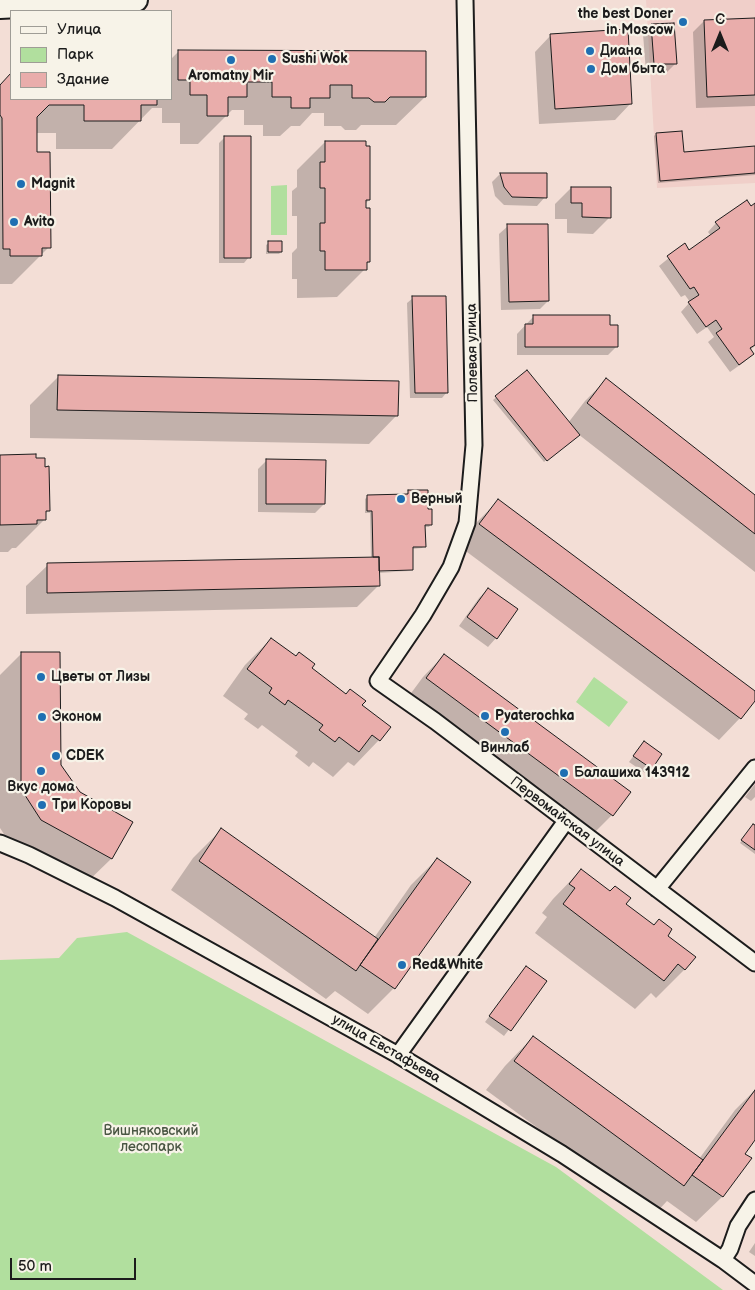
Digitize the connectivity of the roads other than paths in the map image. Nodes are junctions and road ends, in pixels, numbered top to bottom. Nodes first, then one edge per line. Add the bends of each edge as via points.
1 (136, 0) edge
2 (465, 0) edge
3 (0, 7) edge
4 (378, 680) joint
5 (755, 768) edge
6 (566, 822) junction
7 (0, 843) edge
8 (657, 889) junction
9 (755, 963) edge
10 (398, 1055) junction
11 (755, 1200) edge
12 (723, 1260) junction
13 (755, 1284) edge

1 - 3 main road
2 - 4 street, Полевая улица via 474,445 467,523 451,567 423,615
4 - 6 street, Первомайская улица
5 - 8 street
6 - 8 street, Первомайская улица
6 - 10 street
7 - 10 street, улица Евстафьева via 115,898
8 - 9 street, Первомайская улица
10 - 12 street, улица Евстафьева via 562,1154
11 - 12 street via 738,1226
12 - 13 street, улица Евстафьева

